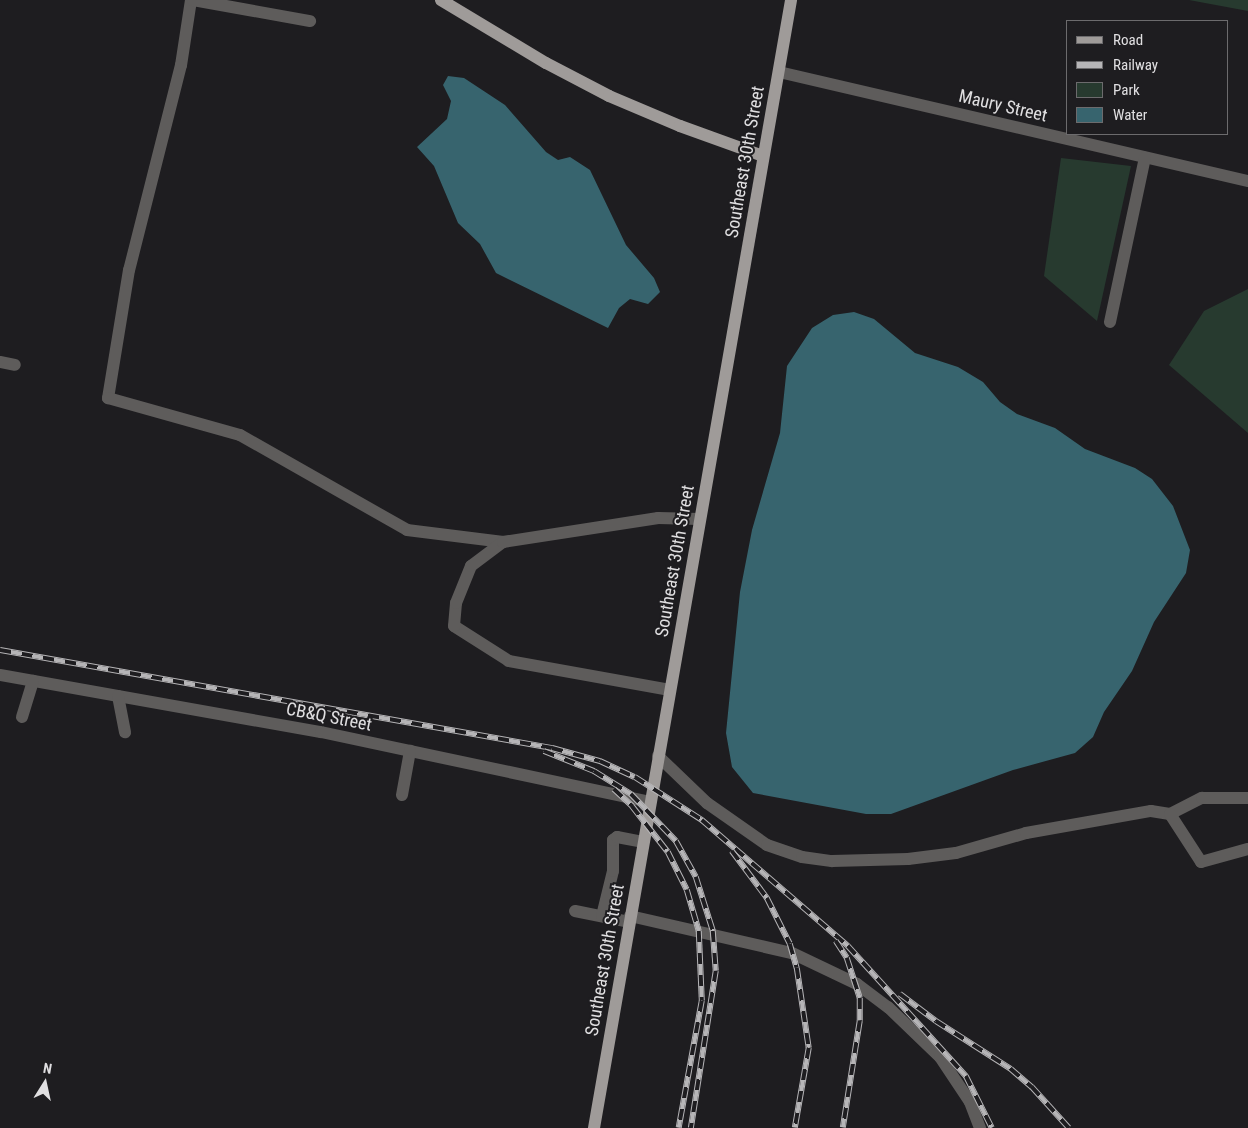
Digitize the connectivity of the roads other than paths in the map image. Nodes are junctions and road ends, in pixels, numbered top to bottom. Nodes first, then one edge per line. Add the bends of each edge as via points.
1 (192, 0) edge
2 (441, 0) edge
3 (791, 0) edge
4 (310, 21) dead end
5 (779, 72) junction
6 (763, 156) junction
7 (1144, 158) junction
8 (1248, 181) edge
9 (1110, 322) dead end
10 (0, 362) edge
11 (15, 364) dead end
12 (700, 520) junction
13 (503, 542) junction
14 (0, 675) edge
15 (33, 681) junction
16 (670, 690) junction
17 (118, 696) junction
18 (22, 717) dead end
19 (125, 732) dead end
20 (410, 751) junction
21 (658, 756) junction
22 (402, 795) dead end
23 (1248, 798) edge
24 (650, 802) junction
25 (1170, 814) junction
26 (643, 842) junction
27 (1248, 849) edge
28 (575, 911) dead end
29 (602, 916) junction
30 (630, 919) junction
31 (594, 1128) edge
32 (980, 1128) edge

1 - 4 street
1 - 13 street via 182,65 129,270 108,398 240,435 407,530
2 - 6 main road via 546,63 609,96
3 - 5 main road, Southeast 30th Street
5 - 6 main road, Southeast 30th Street
5 - 7 street, Maury Street
6 - 12 main road, Southeast 30th Street
7 - 8 street, Maury Street
7 - 9 street
10 - 11 street
12 - 13 street via 658,518
12 - 16 main road, Southeast 30th Street
13 - 16 street via 471,566 456,603 454,626 509,661
14 - 15 street, CB&Q Street
15 - 17 street, CB&Q Street
15 - 18 street
16 - 21 main road, Southeast 30th Street
17 - 19 street
17 - 20 street, CB&Q Street
20 - 22 street
20 - 24 street, CB&Q Street
21 - 24 main road, Southeast 30th Street
21 - 25 street via 707,804 768,845 802,857 832,861 908,859 956,853 1026,833 1151,811
23 - 25 street via 1202,798
24 - 26 main road, Southeast 30th Street
25 - 27 street via 1202,862
26 - 29 street via 617,837 613,840 613,871
26 - 30 main road, Southeast 30th Street
28 - 29 street
29 - 30 street
30 - 31 main road, Southeast 30th Street
30 - 32 street via 792,953 856,984 888,1008 940,1057 970,1102

